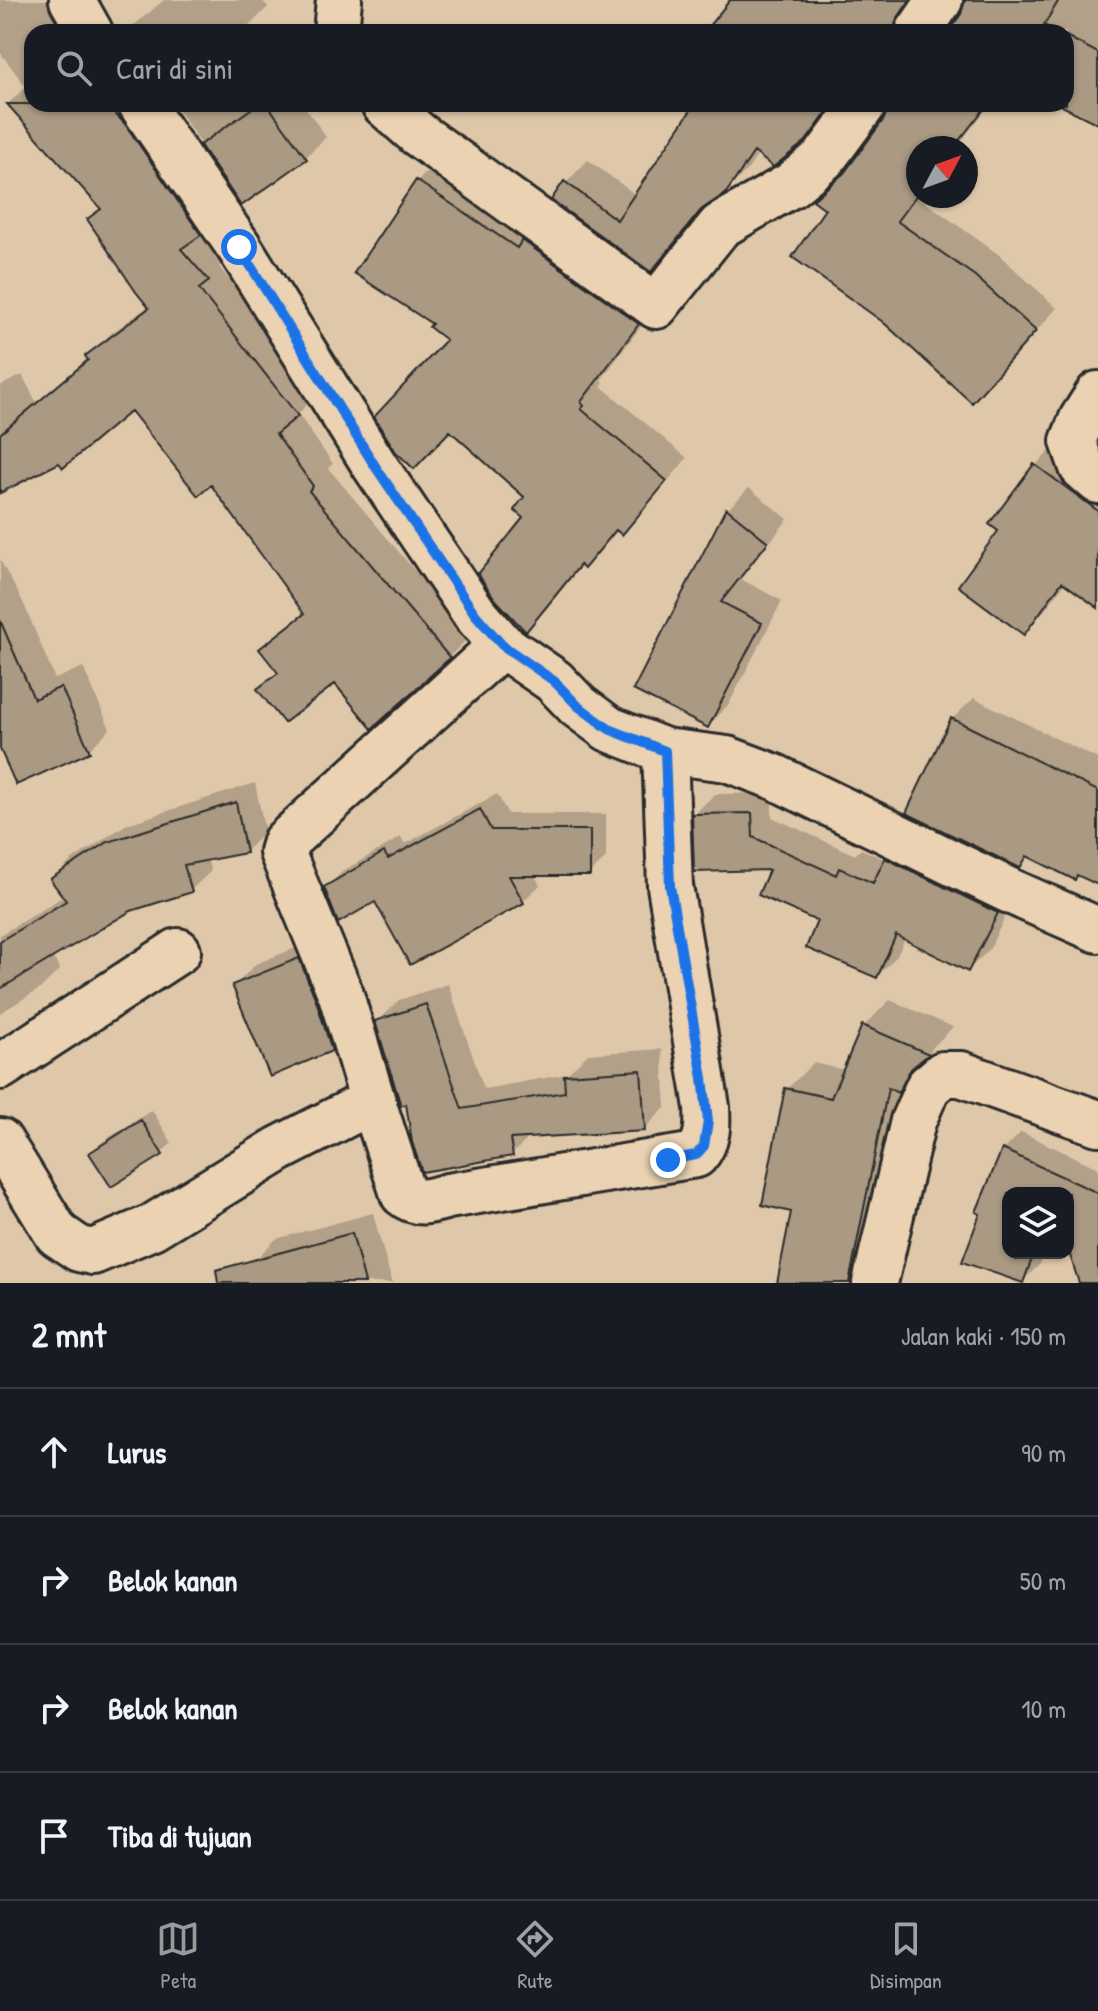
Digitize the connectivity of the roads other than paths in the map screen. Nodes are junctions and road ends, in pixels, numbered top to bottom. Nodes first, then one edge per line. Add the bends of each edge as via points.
1 (72, 0) edge
2 (339, 0) edge
3 (940, 0) edge
4 (86, 24) edge
5 (337, 24) edge
6 (924, 24) edge
7 (146, 112) edge
8 (393, 112) edge
9 (858, 112) edge
10 (1098, 394) edge
11 (1098, 481) edge
12 (502, 645) junction
13 (665, 751) junction
14 (1098, 930) edge
15 (178, 951) dead end
16 (0, 1067) edge
17 (374, 1105) junction
18 (1098, 1123) edge
19 (0, 1141) edge
20 (875, 1283) edge

1 - 4 street
2 - 5 street
3 - 6 street
7 - 12 street via 239,247 375,466 475,614
8 - 9 street via 656,306 720,226 791,185 824,158
10 - 11 street via 1073,441 1082,467
12 - 13 street via 609,729
12 - 17 street via 285,842 282,852 341,995
13 - 14 street via 727,759 775,777
13 - 17 street via 670,886 703,1078 708,1121 704,1146 696,1155 411,1201 403,1194
15 - 16 street
17 - 19 street via 279,1149 152,1227 93,1252 57,1234
18 - 20 street via 961,1074 943,1074 928,1087 913,1121

